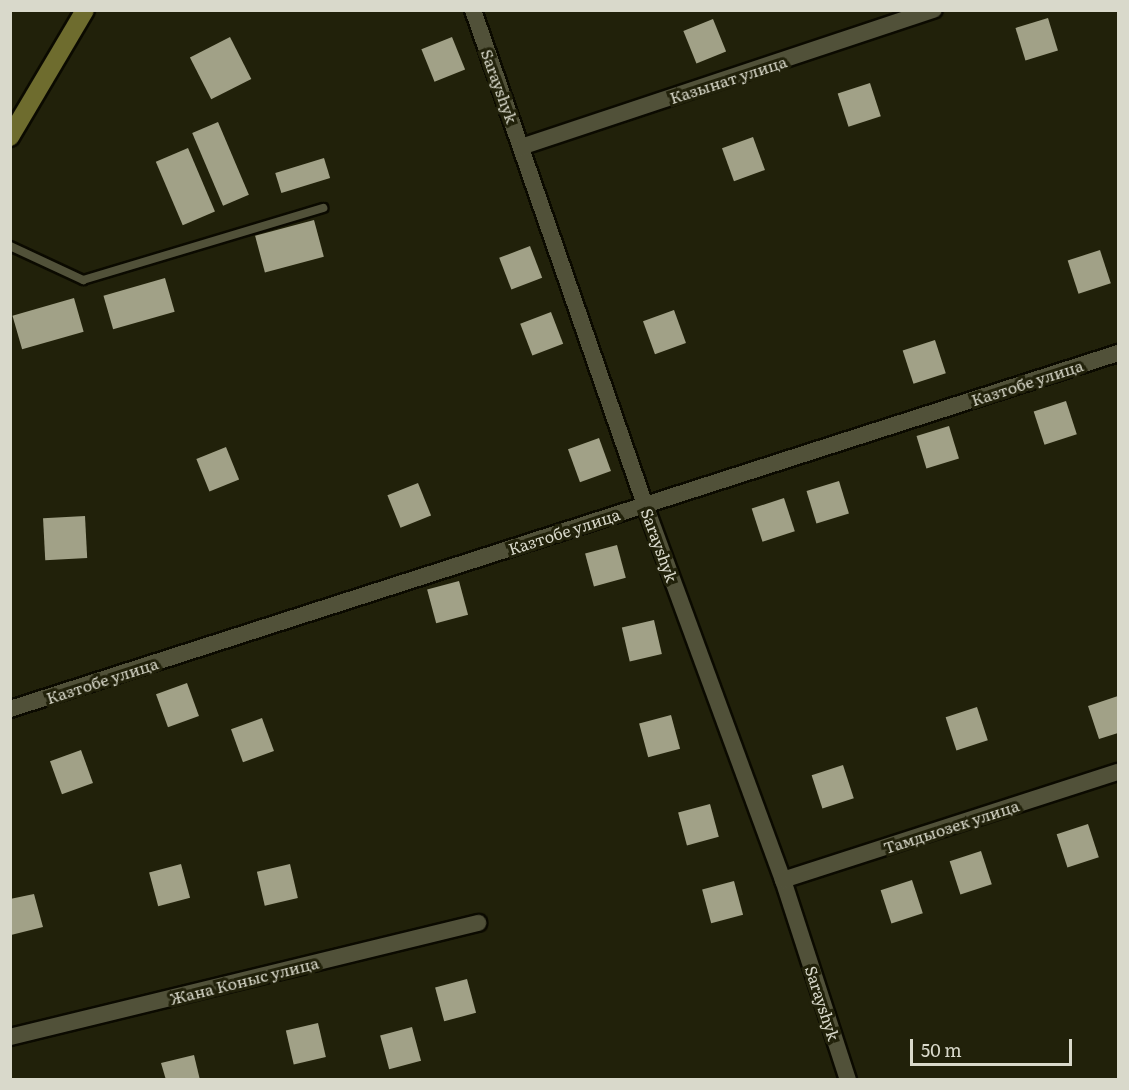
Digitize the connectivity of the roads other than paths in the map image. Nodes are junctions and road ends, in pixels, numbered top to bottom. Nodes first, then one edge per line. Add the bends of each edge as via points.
1 (86, 10) edge
2 (473, 10) edge
3 (934, 10) edge
4 (10, 137) edge
5 (521, 147) junction
6 (323, 208) dead end
7 (10, 246) edge
8 (1119, 353) edge
9 (645, 505) junction
10 (10, 709) edge
11 (1119, 772) edge
12 (783, 880) junction
13 (478, 923) dead end
14 (10, 1037) edge
15 (848, 1080) edge

1 - 4 main road
2 - 5 street, Sarayshyk
3 - 5 street, Казынат улица
5 - 9 street, Sarayshyk
6 - 7 lane via 83,280
8 - 9 street, Казтобе улица
9 - 10 street, Казтобе улица
9 - 12 street, Sarayshyk
11 - 12 street, Тамдыозек улица
12 - 15 street, Sarayshyk
13 - 14 street, Жана Коныс улица

